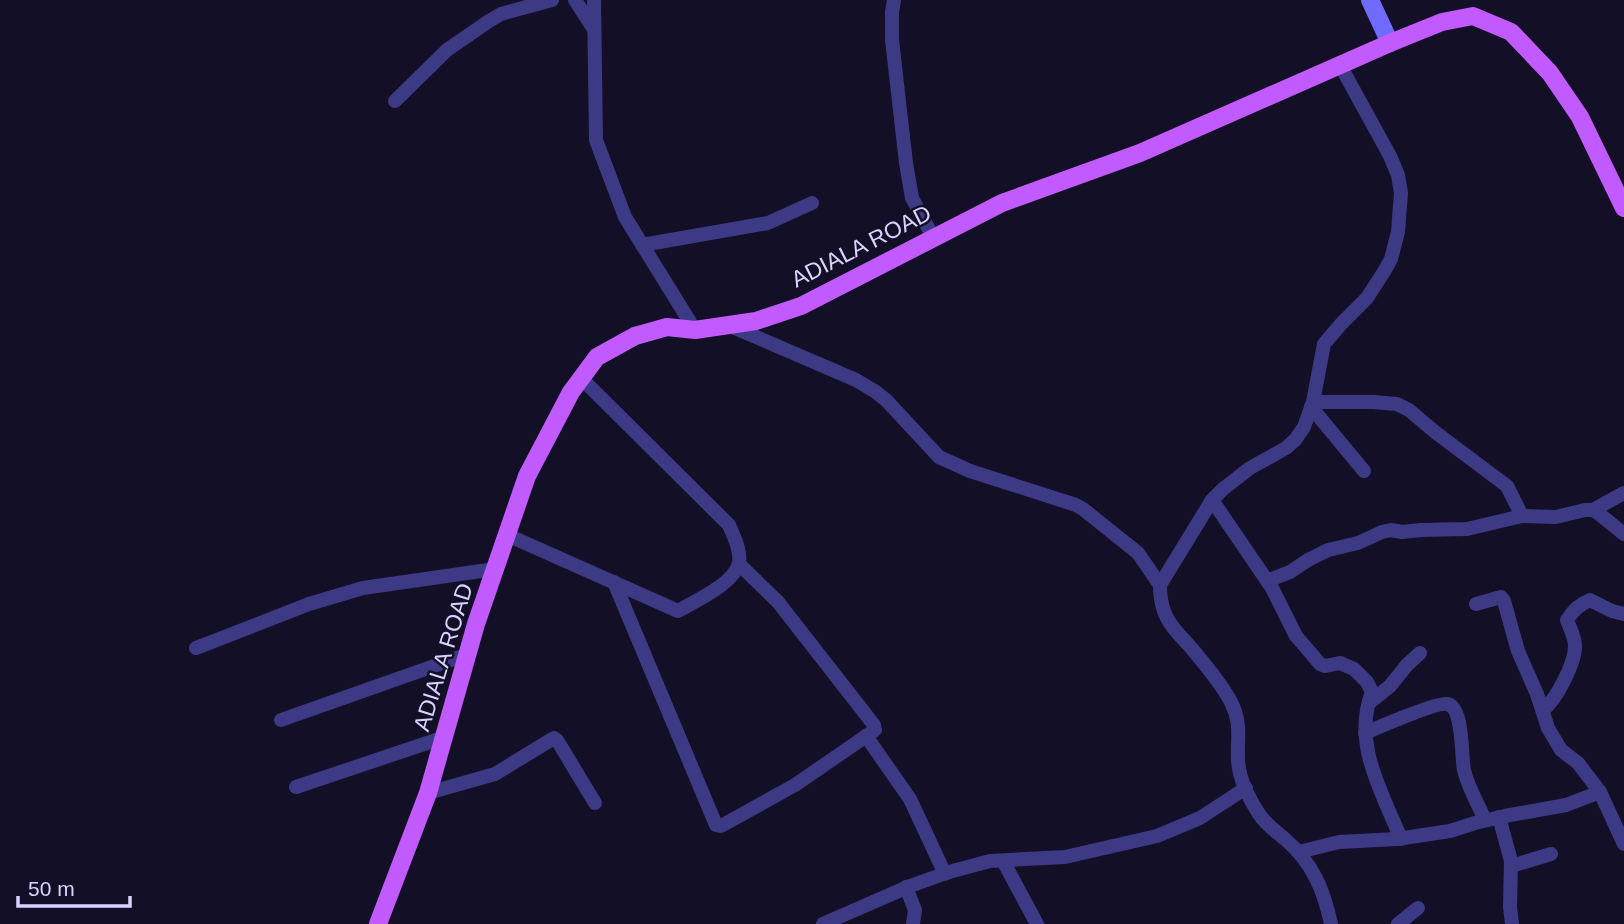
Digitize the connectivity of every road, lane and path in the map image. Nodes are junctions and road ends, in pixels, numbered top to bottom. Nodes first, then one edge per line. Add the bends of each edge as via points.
1 (552, 0) edge
2 (575, 0) edge
3 (594, 0) edge
4 (894, 0) edge
5 (1370, 0) edge
6 (593, 28) junction
7 (1390, 43) junction
8 (1340, 65) junction
9 (396, 102) dead end
10 (812, 204) dead end
11 (1624, 208) edge
12 (933, 237) junction
13 (642, 245) junction
14 (728, 325) junction
15 (695, 330) junction
16 (582, 378) junction
17 (1312, 404) junction
18 (1364, 471) dead end
19 (1624, 492) edge
20 (1212, 500) junction
21 (1593, 510) junction
22 (1522, 516) junction
23 (1624, 534) edge
24 (507, 535) junction
25 (739, 564) junction
26 (495, 569) junction
27 (1267, 581) junction
28 (614, 582) junction
29 (1160, 585) junction
30 (1476, 604) dead end
31 (1624, 614) edge
32 (196, 648) dead end
33 (468, 653) junction
34 (1420, 653) dead end
35 (1368, 704) junction
36 (1543, 710) junction
37 (281, 720) dead end
38 (1365, 733) junction
39 (866, 736) junction
40 (445, 737) junction
41 (296, 787) dead end
42 (1246, 788) junction
43 (1600, 792) junction
44 (428, 793) junction
45 (594, 803) dead end
46 (1492, 819) junction
47 (1401, 838) junction
48 (1624, 844) edge
49 (1298, 852) junction
50 (1551, 854) dead end
51 (1003, 861) junction
52 (1511, 866) junction
53 (944, 874) junction
54 (906, 887) junction
55 (1418, 908) dead end
56 (378, 924) edge
57 (823, 924) edge
58 (914, 924) edge
59 (1037, 924) edge
60 (1331, 924) edge
61 (1398, 924) edge
62 (1512, 924) edge

1 - 9 street via 489,21 447,50
2 - 6 street
3 - 6 street
4 - 12 street via 892,40 906,163 912,198
5 - 7 street
6 - 13 street via 596,140 625,217
7 - 8 main road, ADIALA ROAD
7 - 11 main road, ADIALA ROAD via 1442,22 1473,16 1511,32 1550,73 1580,117
8 - 12 main road, ADIALA ROAD via 1140,153 1002,203
8 - 17 street via 1398,175 1398,232 1391,259 1375,287 1324,345
10 - 13 street via 768,223
12 - 14 main road, ADIALA ROAD via 801,306
13 - 15 street
14 - 15 main road, ADIALA ROAD
14 - 29 street via 876,392 939,457 1083,509 1138,553
15 - 16 main road, ADIALA ROAD via 667,327 635,336 597,357
16 - 24 main road, ADIALA ROAD via 527,476
16 - 25 street via 729,525 737,542
17 - 18 street
17 - 20 street via 1295,440 1250,468
17 - 22 street via 1373,402 1409,410 1507,486
19 - 21 street
20 - 27 street
20 - 29 street
21 - 22 street via 1556,517
21 - 23 street
22 - 27 street via 1467,529 1382,531 1328,550
24 - 26 main road, ADIALA ROAD
24 - 28 street
25 - 28 street via 711,593 678,611
25 - 39 street via 778,602 874,725 875,730
26 - 32 street via 363,588
26 - 33 main road, ADIALA ROAD
27 - 35 street via 1296,636 1321,664 1340,663 1367,682 1372,692
28 - 39 street via 716,825 796,785
29 - 42 street via 1164,613 1231,703 1239,728 1241,781
30 - 36 street via 1501,597 1504,601 1518,651
31 - 36 street via 1590,600 1569,616 1574,653 1558,691
33 - 37 street
33 - 40 main road, ADIALA ROAD
34 - 35 street
35 - 38 street
36 - 43 street via 1561,750 1578,763
38 - 46 street via 1450,705 1457,714 1464,771
38 - 47 street via 1367,753
39 - 53 street via 910,799
40 - 41 street
40 - 44 main road, ADIALA ROAD
42 - 49 street via 1260,816
42 - 51 street via 1200,818 1157,836 1065,857
43 - 46 street via 1566,805
43 - 48 street
44 - 45 street via 495,774 554,738
44 - 56 main road, ADIALA ROAD
46 - 47 street
46 - 52 street via 1509,849
47 - 49 street via 1339,842
49 - 60 street via 1315,874
50 - 52 street
51 - 53 street
51 - 59 street
52 - 62 street
53 - 54 street
54 - 57 street
54 - 58 street via 915,910
55 - 61 street

